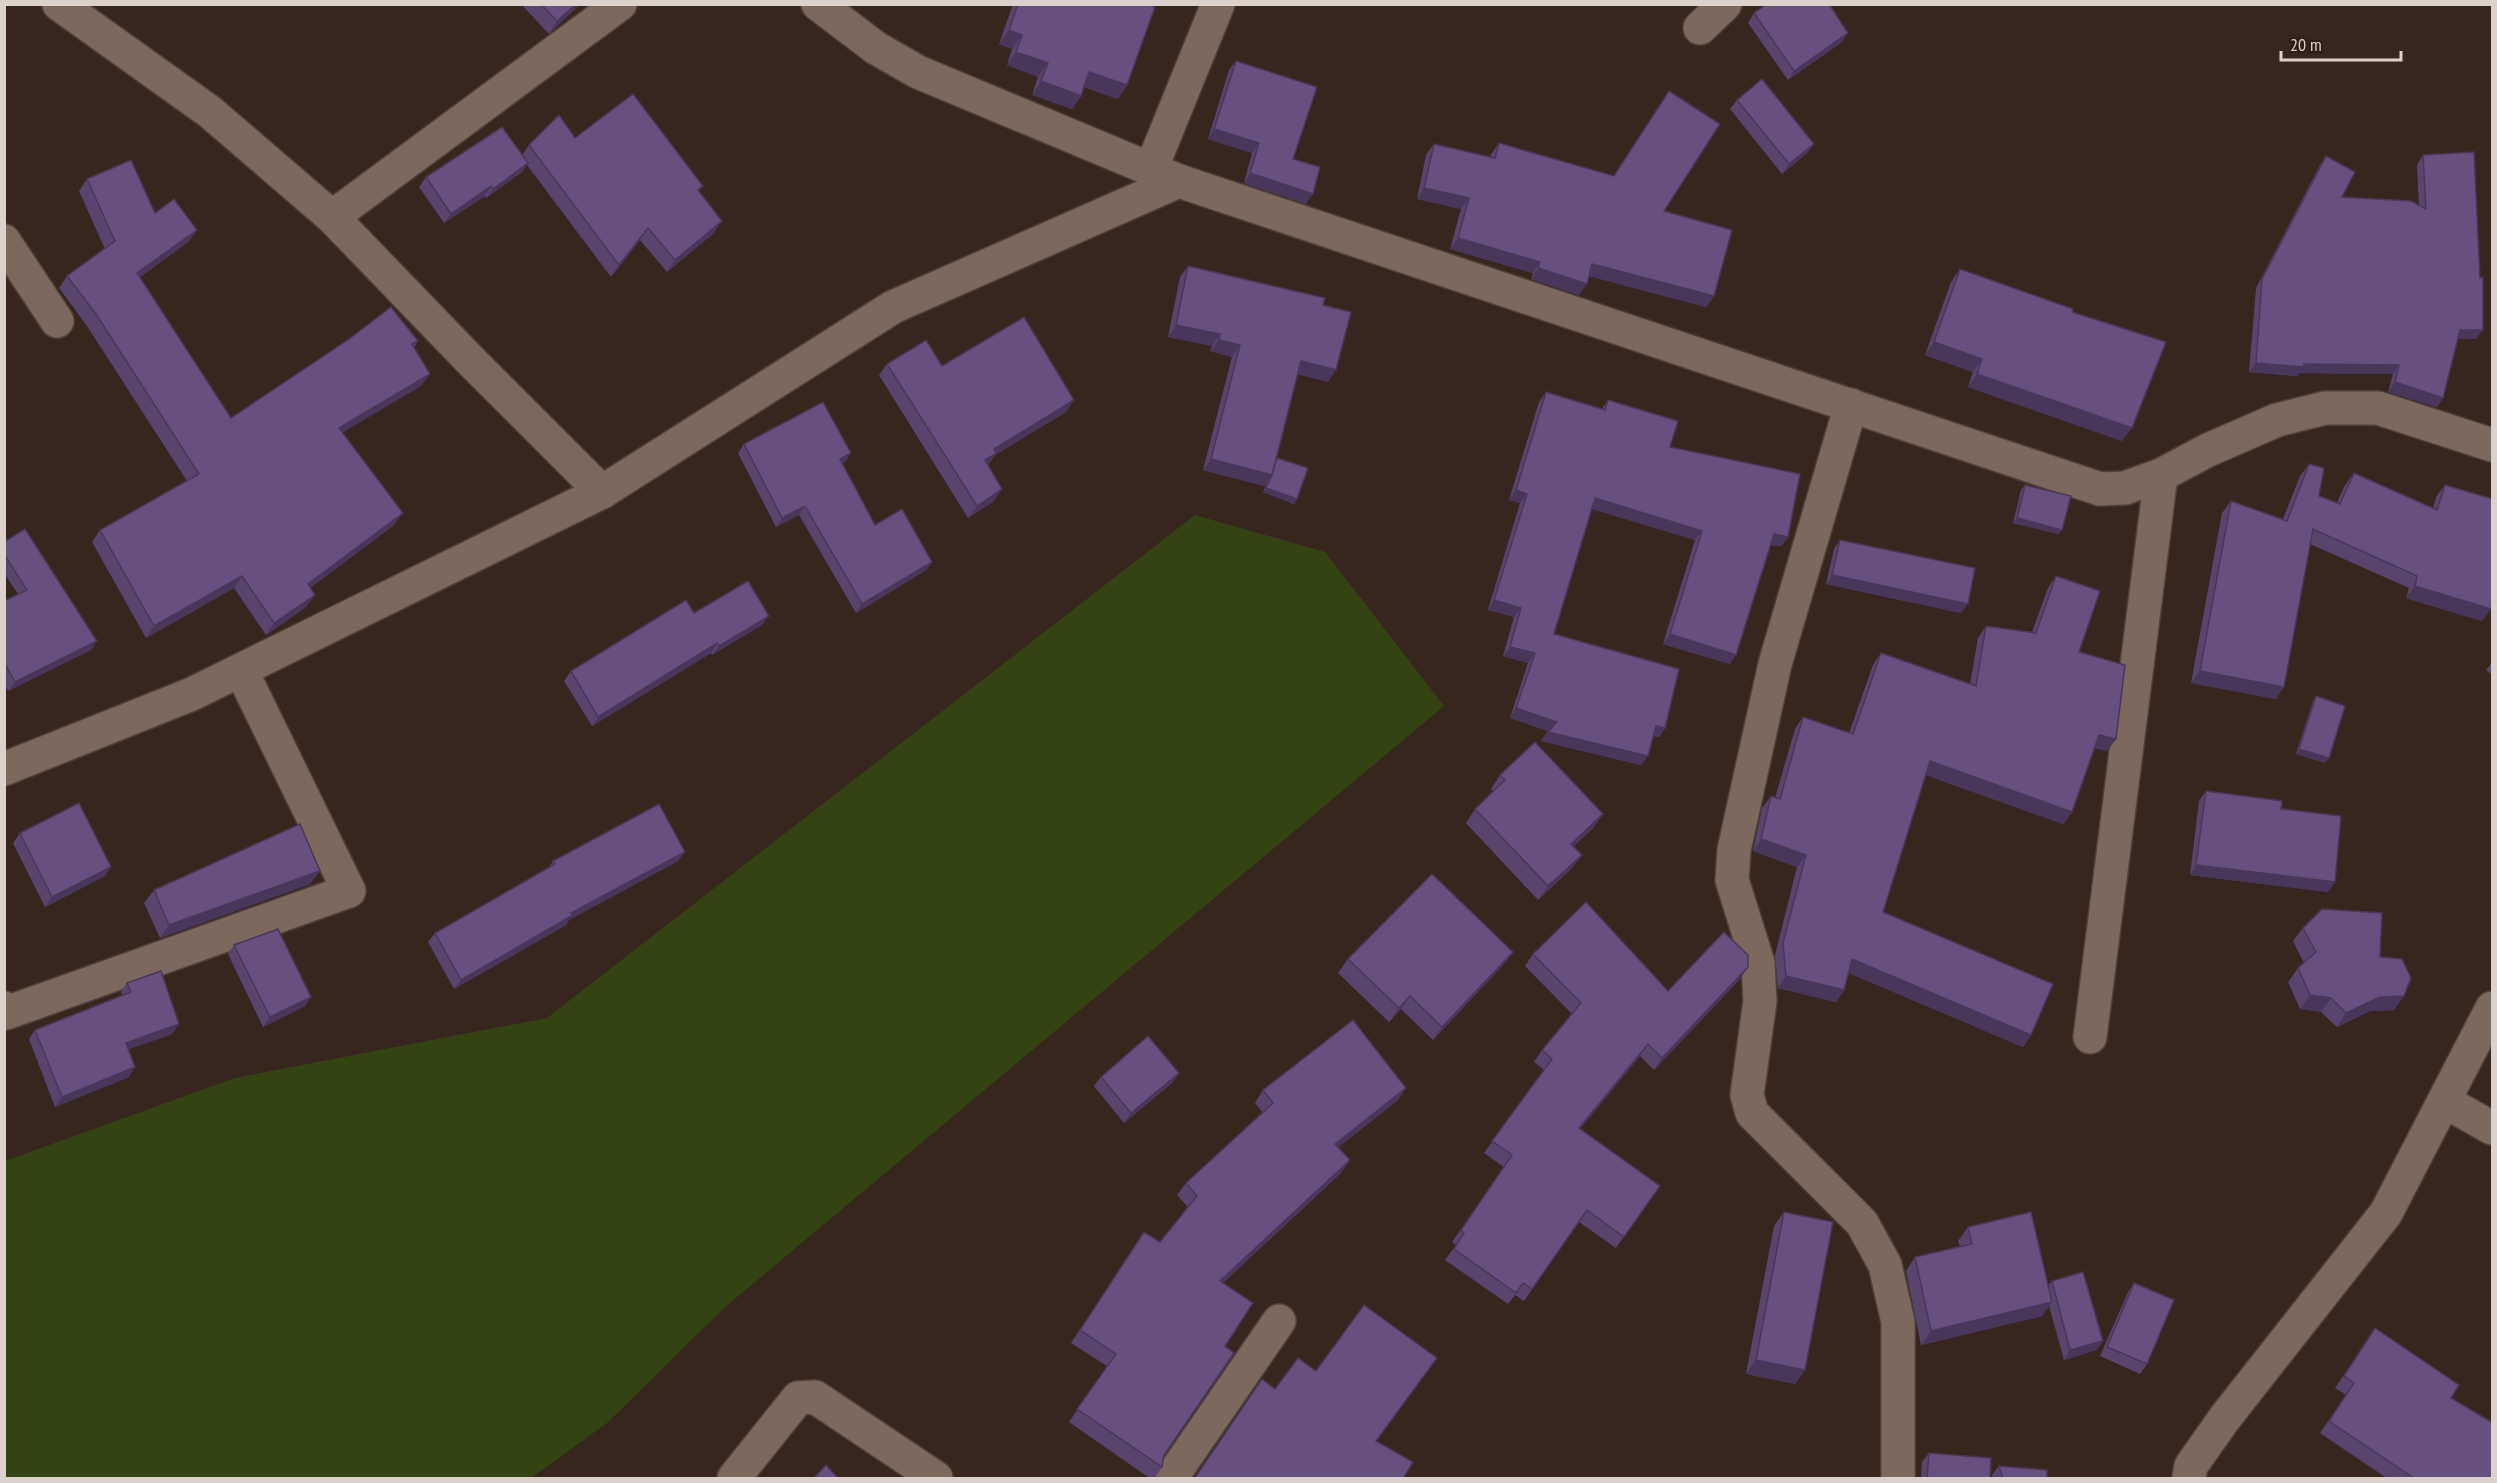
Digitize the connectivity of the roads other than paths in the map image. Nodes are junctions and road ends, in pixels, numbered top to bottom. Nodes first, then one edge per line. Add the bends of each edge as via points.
1 (59, 4) edge
2 (620, 4) edge
3 (818, 4) edge
4 (1218, 4) edge
5 (1725, 4) edge
6 (1700, 28) dead end
7 (1165, 175) junction
8 (332, 217) junction
9 (4, 241) edge
10 (57, 321) dead end
11 (1851, 405) junction
12 (2493, 445) edge
13 (2161, 475) junction
14 (602, 492) junction
15 (241, 670) junction
16 (4, 769) edge
17 (4, 1008) edge
18 (2493, 1008) edge
19 (2090, 1037) dead end
20 (2445, 1101) junction
21 (2493, 1128) edge
22 (1279, 1321) dead end
23 (734, 1479) edge
24 (936, 1479) edge
25 (1171, 1479) edge
26 (1898, 1479) edge
27 (2189, 1479) edge

1 - 8 street via 210,112
2 - 8 street
3 - 7 street via 876,48 918,72
4 - 7 street
5 - 6 street
7 - 11 street
7 - 14 street via 893,307
8 - 14 street
9 - 10 street
11 - 13 street via 2100,489 2125,488
11 - 26 street via 1775,664 1734,850 1732,880 1758,963 1760,1001 1747,1095 1752,1113 1862,1223 1885,1265 1898,1322
12 - 13 street via 2378,408 2325,408 2277,420
13 - 19 street
14 - 15 street
15 - 16 street via 192,694
15 - 17 street via 349,891 6,1013
18 - 20 street
20 - 21 street
20 - 27 street via 2386,1213 2224,1419 2191,1466
22 - 25 street
23 - 24 street via 798,1398 806,1396 814,1397

